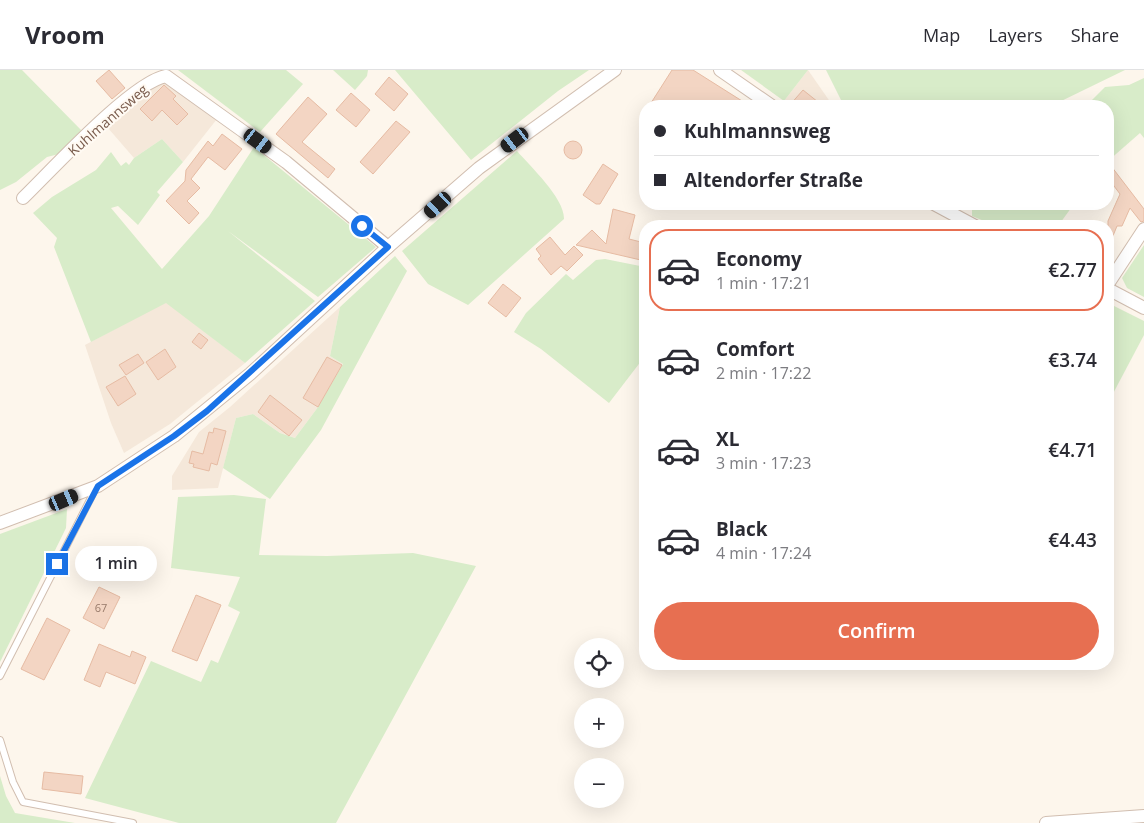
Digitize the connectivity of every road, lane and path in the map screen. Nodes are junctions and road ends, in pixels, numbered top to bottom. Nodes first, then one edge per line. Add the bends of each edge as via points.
1 (615, 70) edge
2 (720, 70) edge
3 (763, 100) edge
4 (23, 198) dead end
5 (945, 210) edge
6 (964, 220) edge
7 (1144, 229) edge
8 (388, 247) junction
9 (1114, 275) edge
10 (1114, 292) edge
11 (1144, 308) edge
12 (98, 486) junction
13 (0, 523) edge
14 (0, 676) edge
15 (0, 740) edge
16 (1144, 816) edge
17 (133, 823) edge
18 (1046, 823) edge

1 - 8 street via 479,168
2 - 3 street
4 - 8 street, Kuhlmannsweg via 121,105 158,77 166,76 286,162
5 - 6 street
7 - 9 street
8 - 12 street via 207,411
10 - 11 street
12 - 13 street
12 - 14 lane
15 - 17 lane via 23,802
16 - 18 street

